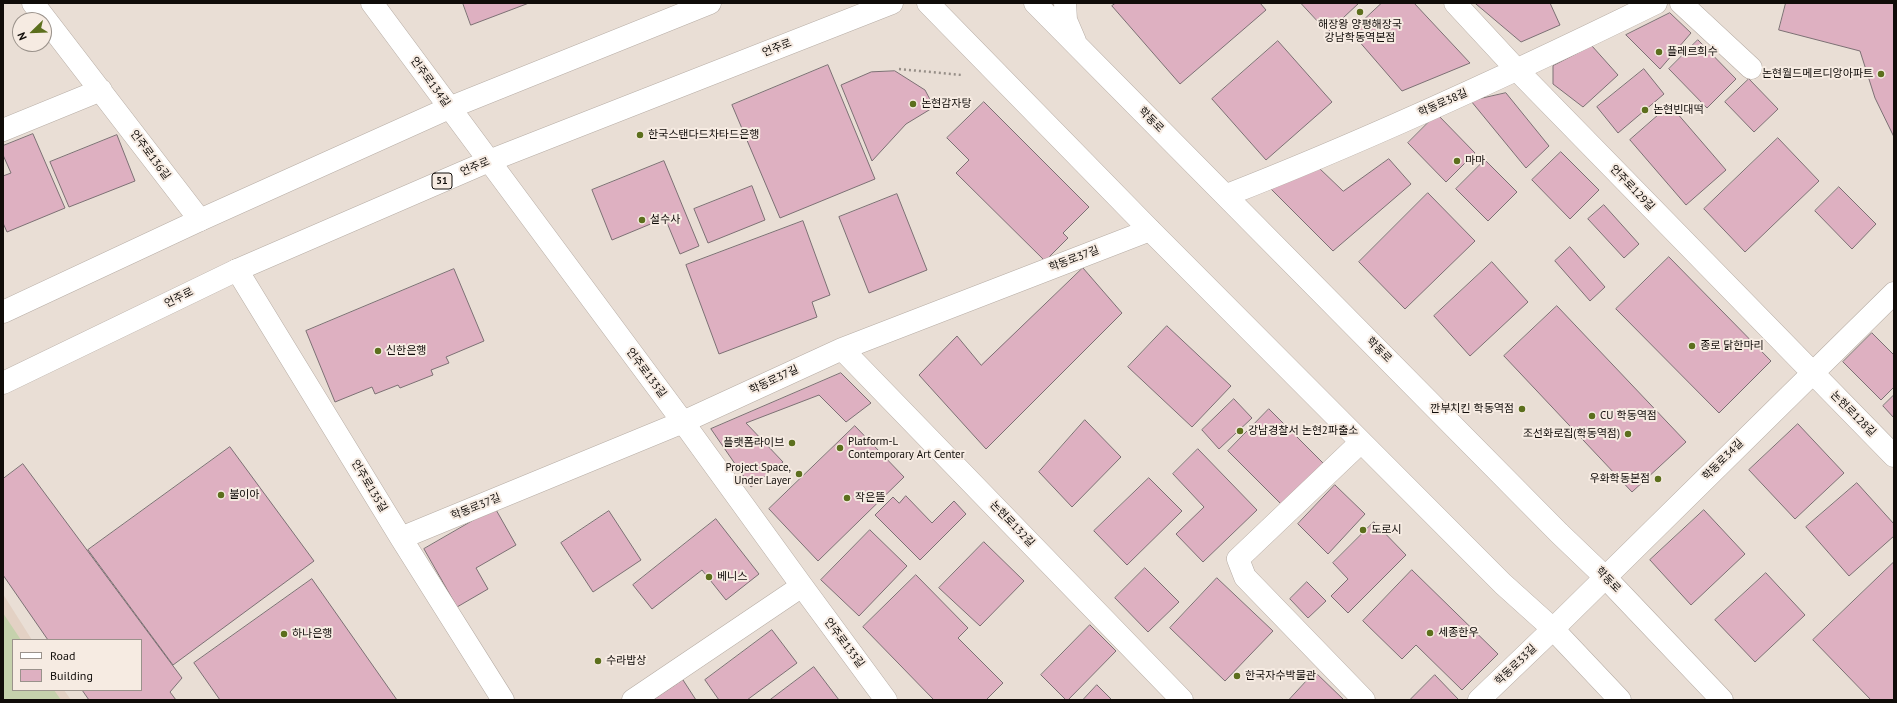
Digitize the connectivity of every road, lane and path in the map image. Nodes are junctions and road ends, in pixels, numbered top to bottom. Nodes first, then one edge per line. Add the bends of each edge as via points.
1 (32, 3) edge
2 (372, 3) edge
3 (710, 3) edge
4 (892, 3) edge
5 (928, 3) edge
6 (1035, 3) edge
7 (1065, 3) edge
8 (1455, 3) edge
9 (1656, 3) edge
10 (1681, 3) edge
11 (1080, 49) junction
12 (1751, 68) dead end
13 (899, 69) dead end
14 (1518, 70) junction
15 (968, 76) dead end
16 (101, 90) junction
17 (449, 108) junction
18 (3, 130) edge
19 (489, 161) junction
20 (1227, 195) junction
21 (200, 220) junction
22 (1150, 230) junction
23 (237, 270) junction
24 (1894, 293) edge
25 (3, 312) edge
26 (842, 349) junction
27 (1811, 373) junction
28 (3, 383) edge
29 (683, 422) junction
30 (1361, 442) junction
31 (1894, 456) edge
32 (401, 538) junction
33 (1605, 576) junction
34 (802, 586) junction
35 (1553, 629) junction
36 (503, 700) edge
37 (633, 700) edge
38 (886, 700) edge
39 (1182, 700) edge
40 (1364, 700) edge
41 (1479, 700) edge
42 (1620, 700) edge
43 (1722, 700) edge

1 - 16 street, 언주로136길
2 - 17 street, 언주로134길
3 - 17 street
4 - 19 street, 언주로 / 51
5 - 22 street
6 - 11 street, 학동로
7 - 11 street via 1068,26
8 - 14 street, 언주로129길
9 - 14 street, 학동로38길
10 - 12 street
11 - 20 street, 학동로
13 - 15 path
14 - 20 street, 학동로38길
14 - 27 street, 언주로129길
16 - 18 street
16 - 21 street, 언주로136길
17 - 19 street, 언주로134길
17 - 21 street
19 - 23 street, 언주로 / 51
19 - 29 street, 언주로133길
20 - 33 street, 학동로 via 1554,528
21 - 25 street
22 - 26 street, 학동로37길
22 - 30 street
23 - 28 street, 언주로 / 51
23 - 32 street, 언주로135길
24 - 27 street, 학동로34길
26 - 29 street, 학동로37길
26 - 39 street, 논현로132길
27 - 31 street, 논현로128길
27 - 33 street, 학동로34길
29 - 32 street, 학동로37길
29 - 34 street, 언주로133길
30 - 35 street via 1503,584
30 - 40 street via 1238,559 1245,577
32 - 36 street, 언주로135길
33 - 35 street, 학동로34길
33 - 43 street, 학동로
34 - 37 street
34 - 38 street, 언주로133길
35 - 41 street, 학동로33길
35 - 42 street

